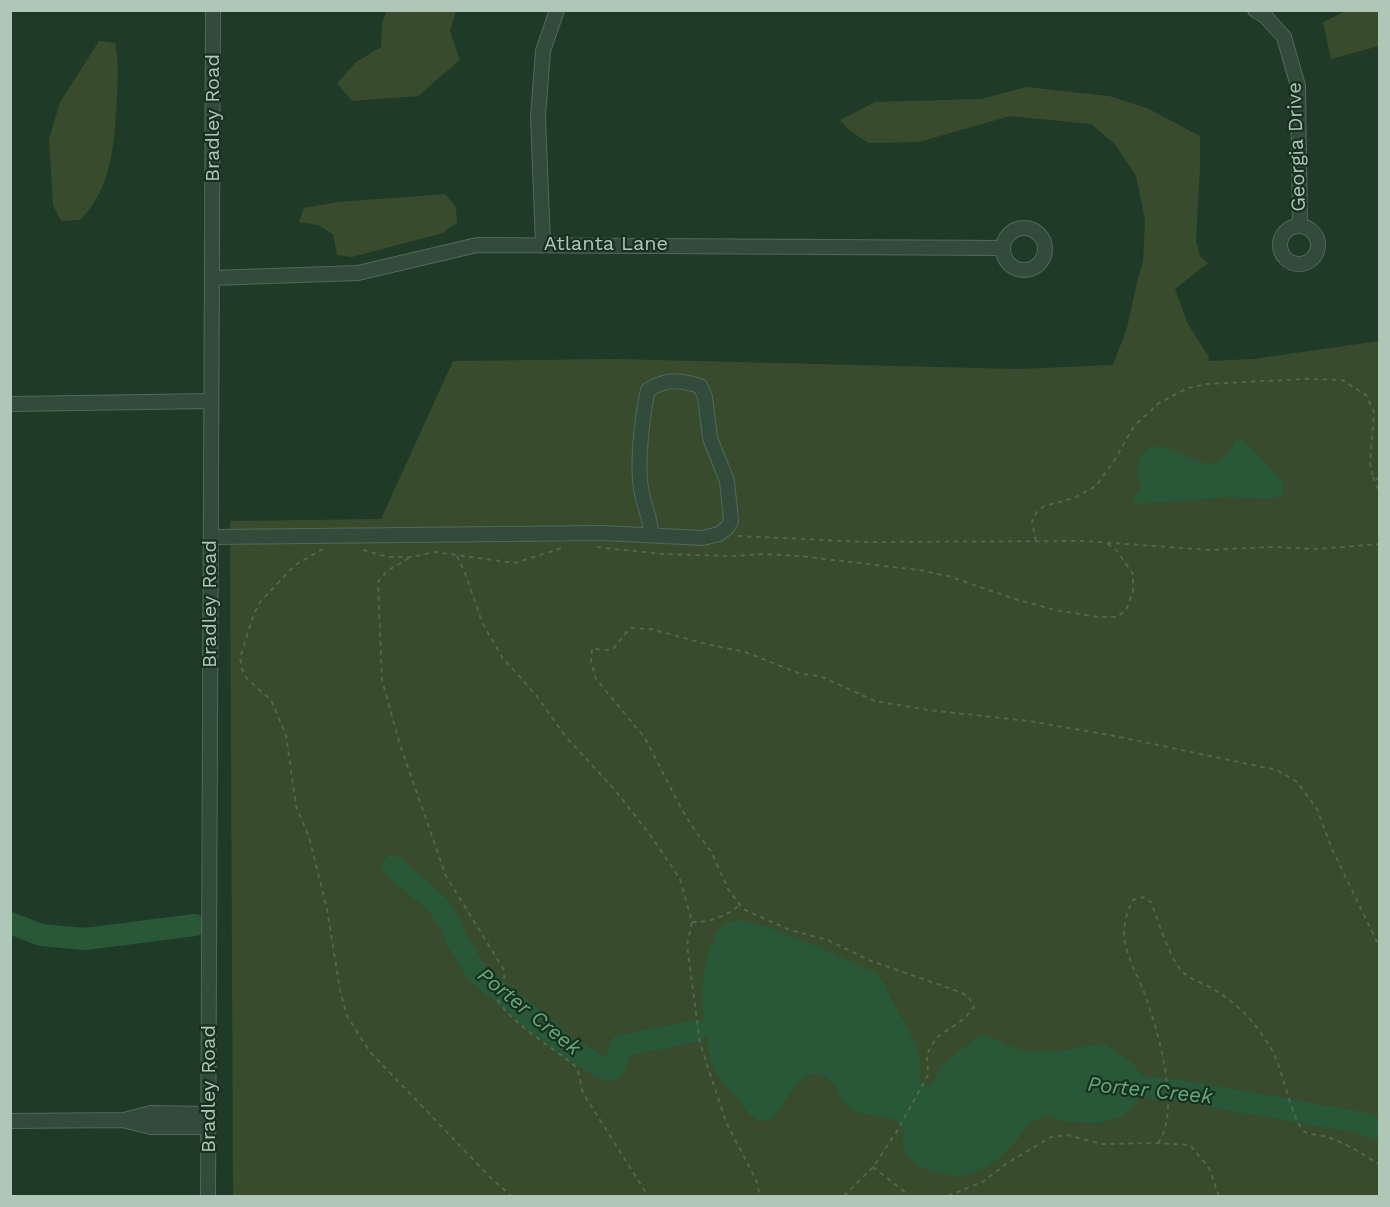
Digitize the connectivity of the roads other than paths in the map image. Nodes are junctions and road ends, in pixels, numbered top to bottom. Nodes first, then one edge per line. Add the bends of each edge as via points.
1 (213, 10) edge
2 (557, 10) edge
3 (1255, 10) edge
4 (1300, 226) dead end
5 (543, 244) junction
6 (1003, 248) dead end
7 (212, 278) junction
8 (211, 401) junction
9 (10, 404) edge
10 (651, 535) junction
11 (211, 537) junction
12 (209, 1120) junction
13 (10, 1122) edge
14 (208, 1197) edge

1 - 7 street, Bradley Road
2 - 5 street via 543,51 538,117
3 - 4 street, Georgia Drive via 1284,37 1299,86
5 - 6 street, Atlanta Lane
5 - 7 street, Atlanta Lane via 477,245 358,273
7 - 8 street, Bradley Road
8 - 9 street
8 - 11 street, Bradley Road
10 - 10 street via 703,538 719,534 731,521 727,481 710,438 705,397 700,386 687,382 663,381 648,390 640,474
10 - 11 street via 603,532
11 - 12 street, Bradley Road
12 - 13 street via 151,1127 124,1120
12 - 14 street, Bradley Road

